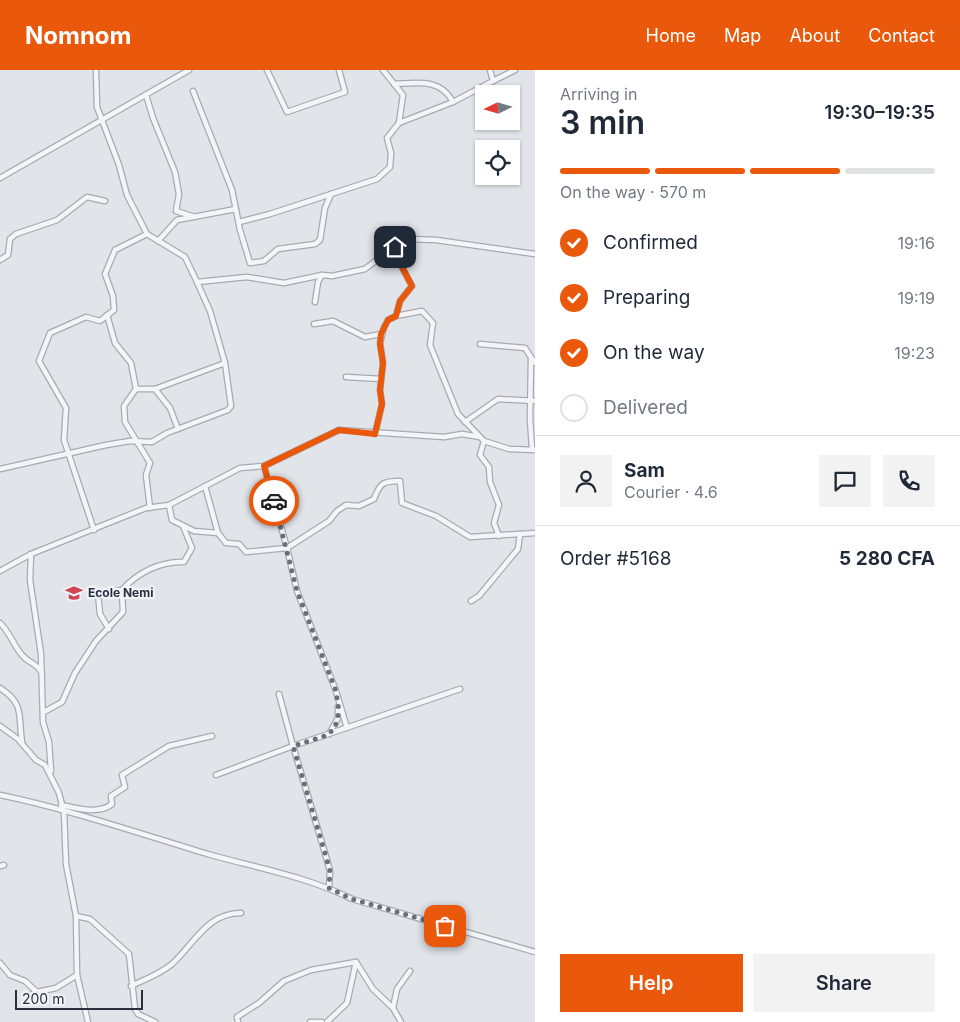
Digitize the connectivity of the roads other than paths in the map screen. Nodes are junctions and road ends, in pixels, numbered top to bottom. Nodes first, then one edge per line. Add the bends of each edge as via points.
1 (96, 70) edge
2 (189, 70) edge
3 (266, 70) edge
4 (339, 70) edge
5 (383, 70) edge
6 (490, 70) edge
7 (515, 70) edge
8 (493, 81) junction
9 (394, 84) junction
10 (193, 91) dead end
11 (146, 95) junction
12 (453, 102) junction
13 (101, 121) junction
14 (399, 123) junction
15 (0, 178) edge
16 (331, 194) junction
17 (105, 201) dead end
18 (236, 209) junction
19 (194, 217) junction
20 (239, 222) junction
21 (147, 234) junction
22 (386, 237) dead end
23 (158, 241) junction
24 (393, 250) junction
25 (535, 254) edge
26 (0, 260) edge
27 (322, 275) junction
28 (197, 282) junction
29 (315, 302) dead end
30 (106, 316) junction
31 (396, 316) junction
32 (314, 324) dead end
33 (381, 334) junction
34 (480, 344) dead end
35 (531, 358) junction
36 (225, 363) junction
37 (535, 363) edge
38 (346, 377) dead end
39 (381, 379) junction
40 (136, 389) junction
41 (155, 389) junction
42 (533, 401) edge
43 (465, 422) junction
44 (178, 428) junction
45 (375, 434) junction
46 (482, 439) junction
47 (138, 442) junction
48 (534, 450) edge
49 (69, 453) junction
50 (264, 466) junction
51 (0, 469) edge
52 (205, 486) junction
53 (169, 504) junction
54 (150, 508) junction
55 (183, 526) junction
56 (94, 530) junction
57 (535, 533) edge
58 (218, 534) junction
59 (520, 534) junction
60 (499, 536) junction
61 (287, 548) junction
62 (31, 554) junction
63 (0, 571) edge
64 (122, 590) junction
65 (471, 600) dead end
66 (0, 622) edge
67 (109, 629) junction
68 (42, 674) junction
69 (0, 688) edge
70 (460, 689) dead end
71 (336, 691) junction
72 (279, 694) dead end
73 (44, 712) junction
74 (0, 726) edge
75 (347, 728) junction
76 (328, 735) junction
77 (212, 736) dead end
78 (22, 743) junction
79 (293, 746) junction
80 (51, 772) junction
81 (216, 775) dead end
82 (0, 795) edge
83 (61, 805) junction
84 (64, 812) junction
85 (329, 888) junction
86 (241, 913) dead end
87 (76, 916) junction
88 (535, 952) edge
89 (356, 962) junction
90 (1, 965) edge
91 (410, 971) dead end
92 (0, 974) edge
93 (77, 975) junction
94 (132, 986) junction
95 (394, 1008) junction
96 (88, 1022) edge
97 (155, 1022) edge
98 (238, 1022) edge
99 (310, 1022) edge
100 (322, 1022) edge
101 (327, 1022) edge
102 (401, 1022) edge

1 - 13 street via 95,91
2 - 11 street
3 - 4 street via 287,112 345,92
5 - 9 street
6 - 8 street
7 - 8 street
8 - 12 street
9 - 12 street via 435,84 444,89
9 - 14 street via 403,95
10 - 18 street via 227,175
11 - 13 street
11 - 19 street via 175,172 176,212
12 - 14 street
13 - 15 street
13 - 21 street via 127,195
14 - 16 street via 388,138 390,167 373,181
16 - 20 street
16 - 20 street via 325,208 320,240 315,244 278,250 264,261 250,263
17 - 26 street via 87,197 57,220 16,234 10,239 8,255
18 - 19 street
18 - 20 street
19 - 23 street via 177,220
21 - 23 street
21 - 30 street via 115,250 106,274 114,310
22 - 24 street
23 - 28 street via 184,257
24 - 25 street via 403,240 421,238
24 - 27 street via 365,269
24 - 31 street via 412,286 400,301
27 - 28 street via 284,283 248,277
27 - 29 street
28 - 36 street via 210,311
30 - 40 street via 115,342 131,363
30 - 49 street via 100,321 86,317 50,333 39,361 66,408 64,440
31 - 33 street via 388,320
31 - 43 street via 422,310 433,323 430,345 458,414
32 - 33 street via 333,321 365,337
33 - 39 street
34 - 35 street via 525,348
35 - 37 street
35 - 42 street
36 - 41 street
36 - 44 street via 231,406 228,410
38 - 39 street
39 - 45 street via 382,404
40 - 41 street
40 - 47 street via 124,406 126,422
41 - 44 street via 170,408
42 - 43 street via 498,399
42 - 48 street
43 - 46 street
44 - 47 street via 152,442
45 - 46 street via 444,438 462,434
45 - 50 street via 339,430
46 - 48 street via 509,449
46 - 60 street via 480,455 489,467 490,482 499,505 494,523
47 - 49 street
47 - 54 street via 150,463 146,475
49 - 51 street
49 - 56 street
50 - 52 street via 240,468
50 - 61 street
52 - 53 street
52 - 58 street
53 - 54 street
53 - 55 street via 172,520
54 - 56 street
55 - 58 street
55 - 64 street via 192,548 184,562 170,561 141,573
56 - 62 street
57 - 59 street
58 - 61 street via 226,543 239,544 246,552
59 - 60 street
59 - 65 street via 518,549 479,596
60 - 61 street via 470,537 436,516 402,503 400,481 385,481 379,484 374,499 359,506 346,505
61 - 71 street via 297,591
62 - 63 street
62 - 68 street via 30,580
64 - 67 street via 123,612
64 - 67 street via 98,594 100,614
66 - 68 street via 21,655 36,664
67 - 73 street via 96,641 75,673 62,702
68 - 73 street
69 - 78 street via 11,695 19,708
70 - 75 street
71 - 75 street
71 - 76 street via 339,712 335,727
72 - 79 street
73 - 80 street
74 - 78 street
75 - 76 street
76 - 79 street
77 - 83 street via 169,746 122,775 125,787 111,796 112,804 109,806 86,810
78 - 80 street
79 - 81 street
79 - 85 street via 330,871
80 - 83 street
82 - 84 street
83 - 84 street
84 - 85 street
84 - 87 street via 64,845
85 - 88 street via 352,899
86 - 94 street via 222,916 211,923 160,973
87 - 93 street
87 - 94 street via 90,919 129,954
89 - 95 street via 373,989
89 - 98 street via 311,970 284,981 237,1017
89 - 101 street via 347,1003
90 - 92 street
90 - 93 street via 10,975 25,981 34,993 56,988
91 - 95 street via 397,989
93 - 96 street
94 - 97 street via 138,1014
95 - 102 street
99 - 100 street

